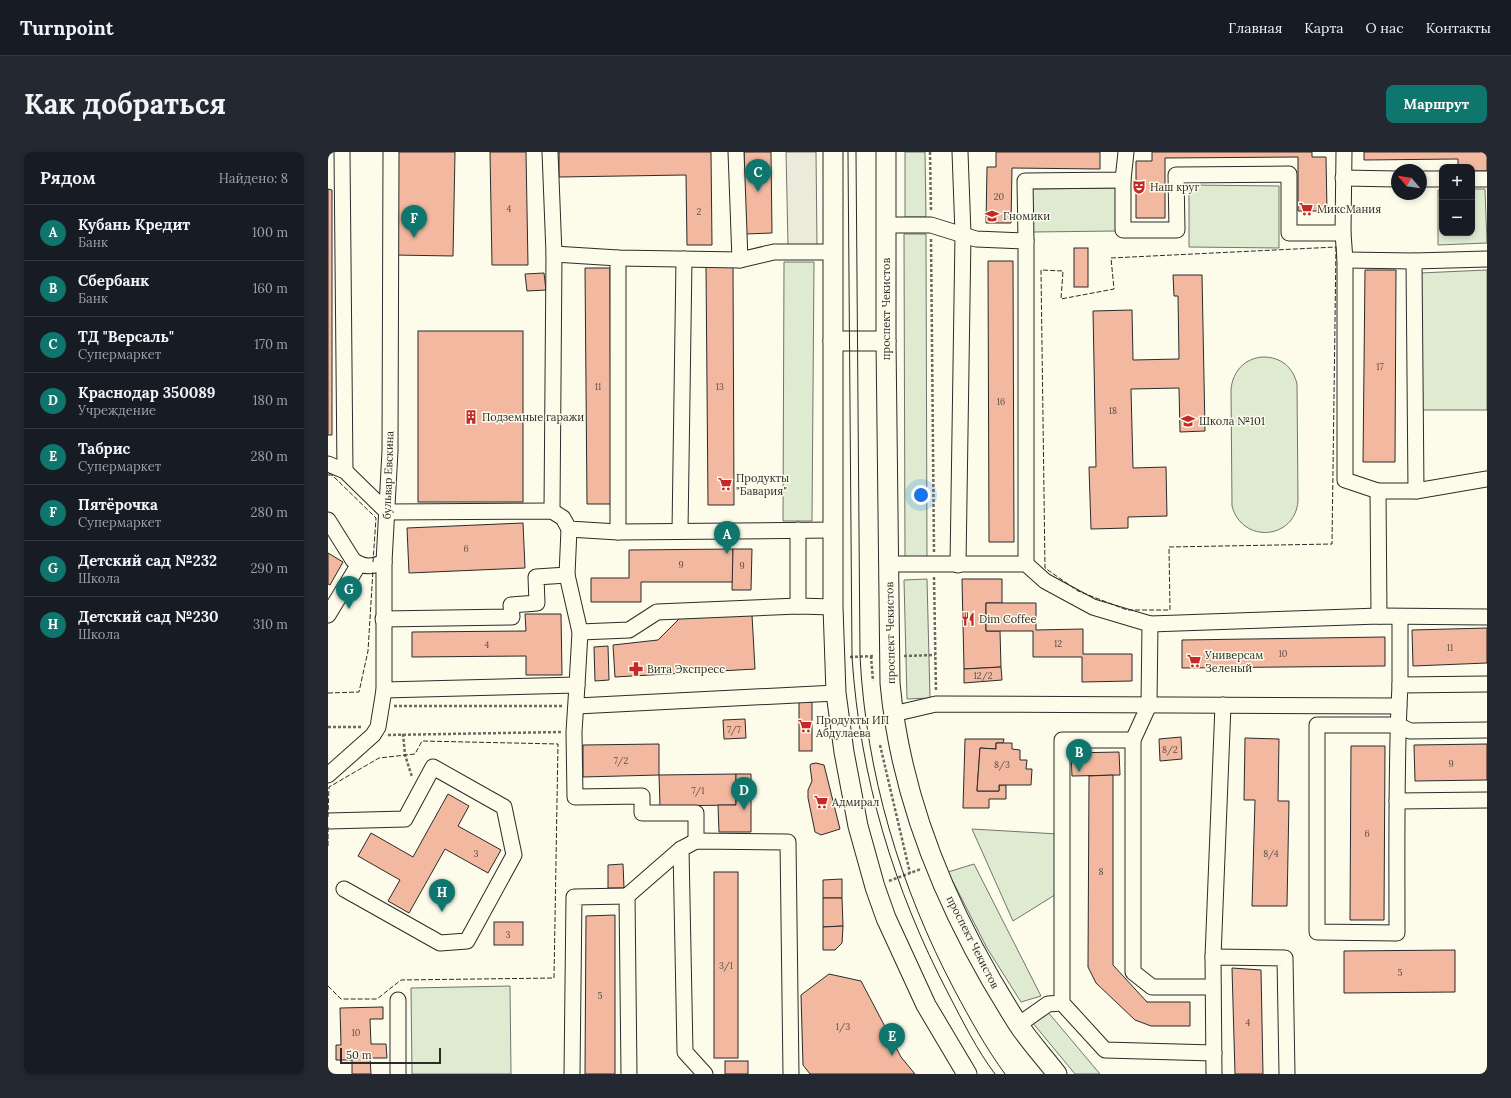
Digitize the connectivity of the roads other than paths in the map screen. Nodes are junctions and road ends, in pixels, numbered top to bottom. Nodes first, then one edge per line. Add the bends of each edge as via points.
1 (342, 152) edge
2 (391, 152) edge
3 (550, 152) edge
4 (736, 152) edge
5 (832, 152) edge
6 (886, 152) edge
7 (960, 152) edge
8 (1126, 152) edge
9 (1344, 152) edge
10 (1343, 178) junction
11 (1391, 179) edge
12 (1427, 179) edge
13 (1439, 179) edge
14 (1475, 179) edge
15 (1487, 179) edge
16 (1123, 180) junction
17 (887, 225) junction
18 (1343, 233) junction
19 (963, 234) junction
20 (1026, 241) junction
21 (834, 252) junction
22 (554, 254) junction
23 (618, 258) junction
24 (684, 259) junction
25 (1487, 259) edge
26 (740, 260) junction
27 (1345, 260) junction
28 (1414, 261) junction
29 (833, 341) junction
30 (886, 341) junction
31 (328, 464) edge
32 (345, 471) junction
33 (1487, 479) edge
34 (1378, 491) junction
35 (1416, 491) junction
36 (552, 511) junction
37 (387, 512) junction
38 (328, 520) edge
39 (569, 529) junction
40 (798, 530) junction
41 (833, 530) junction
42 (680, 531) junction
43 (618, 532) junction
44 (384, 562) junction
45 (359, 564) junction
46 (889, 564) junction
47 (1026, 564) junction
48 (958, 565) junction
49 (568, 575) junction
50 (798, 606) junction
51 (833, 607) junction
52 (328, 615) edge
53 (1379, 616) junction
54 (1400, 617) junction
55 (1487, 617) edge
56 (383, 619) junction
57 (1150, 624) junction
58 (580, 632) junction
59 (1487, 684) edge
60 (577, 685) junction
61 (1400, 685) junction
62 (384, 690) junction
63 (836, 693) junction
64 (1149, 705) junction
65 (1223, 705) junction
66 (577, 706) junction
67 (1399, 706) junction
68 (893, 714) junction
69 (1398, 725) junction
70 (1487, 730) edge
71 (1133, 740) junction
72 (328, 775) edge
73 (1487, 800) edge
74 (1397, 801) junction
75 (328, 821) edge
76 (696, 842) junction
77 (681, 849) junction
78 (344, 889) dead end
79 (627, 896) junction
80 (1213, 957) junction
81 (1213, 987) junction
82 (398, 1000) dead end
83 (1062, 1003) junction
84 (1018, 1025) junction
85 (1214, 1053) junction
86 (398, 1074) edge
87 (572, 1074) edge
88 (629, 1074) edge
89 (705, 1074) edge
90 (791, 1074) edge
91 (967, 1074) edge
92 (1057, 1074) edge
93 (1214, 1074) edge
94 (1287, 1074) edge

1 - 32 street
2 - 37 street, бульвар Евскина via 390,451
3 - 22 street
4 - 26 street
5 - 21 main road
6 - 17 main road, проспект Чекистов
7 - 19 street
8 - 16 street
9 - 10 street
10 - 11 street
10 - 18 street
12 - 13 street
14 - 15 street
16 - 18 street via 1123,230 1176,230 1176,175 1289,174 1289,233
16 - 20 street via 1025,181
17 - 19 street via 931,224
17 - 30 main road, проспект Чекистов
18 - 27 street
19 - 20 street via 976,240
19 - 48 street
20 - 47 street
21 - 26 street via 774,252
21 - 29 main road
22 - 23 street
22 - 36 street
23 - 24 street
23 - 43 street
24 - 26 street
24 - 42 street
25 - 28 street
27 - 28 street
27 - 34 street via 1345,480
28 - 35 street
29 - 30 main road
29 - 41 main road
30 - 46 main road, проспект Чекистов
31 - 32 street
32 - 37 street
33 - 35 street
34 - 35 street
34 - 53 street
36 - 37 street
36 - 39 street via 563,518
37 - 44 street, бульвар Евскина
38 - 45 street via 353,560
39 - 43 street
39 - 49 street
40 - 41 street
40 - 42 street
40 - 50 street
41 - 51 main road
42 - 43 street
44 - 45 street via 373,567
44 - 56 street, бульвар Евскина
45 - 52 street
46 - 48 street
46 - 68 main road, проспект Чекистов via 890,683
47 - 48 street
47 - 57 street via 1045,581 1093,607
49 - 56 street via 536,577 537,603 511,605 512,617
49 - 58 street
50 - 51 street
50 - 58 street via 657,612 629,630
51 - 63 main road
53 - 54 street
53 - 57 street
54 - 55 street
54 - 61 street
56 - 62 street, бульвар Евскина
57 - 64 street
58 - 60 street
59 - 61 street
60 - 62 street
60 - 66 street
61 - 67 street
62 - 72 street, бульвар Евскина via 376,731
63 - 66 street
63 - 91 main road via 858,826 875,887 886,918 926,1005
64 - 65 street
64 - 68 street via 936,704
64 - 71 street
65 - 67 street
65 - 80 street
66 - 76 street via 574,732 575,797 642,796 642,813 696,813
67 - 69 street
68 - 84 main road, проспект Чекистов via 908,785 934,865 978,957
69 - 70 street via 1410,730
69 - 74 street
69 - 74 street via 1317,725 1317,932 1397,933
71 - 81 street via 1134,972 1152,986
71 - 83 street via 1062,740
73 - 74 street
75 - 78 street via 405,819 433,767 504,807 514,855 467,941 440,943
76 - 77 street
76 - 90 street via 788,842
77 - 79 street
77 - 89 street via 685,1052
79 - 87 street via 574,897
79 - 88 street
80 - 81 street
80 - 94 street via 1285,958
81 - 85 street
82 - 86 street
83 - 84 street via 1048,1004
83 - 85 street via 1105,1050
84 - 92 main road, проспект Чекистов
85 - 93 street

